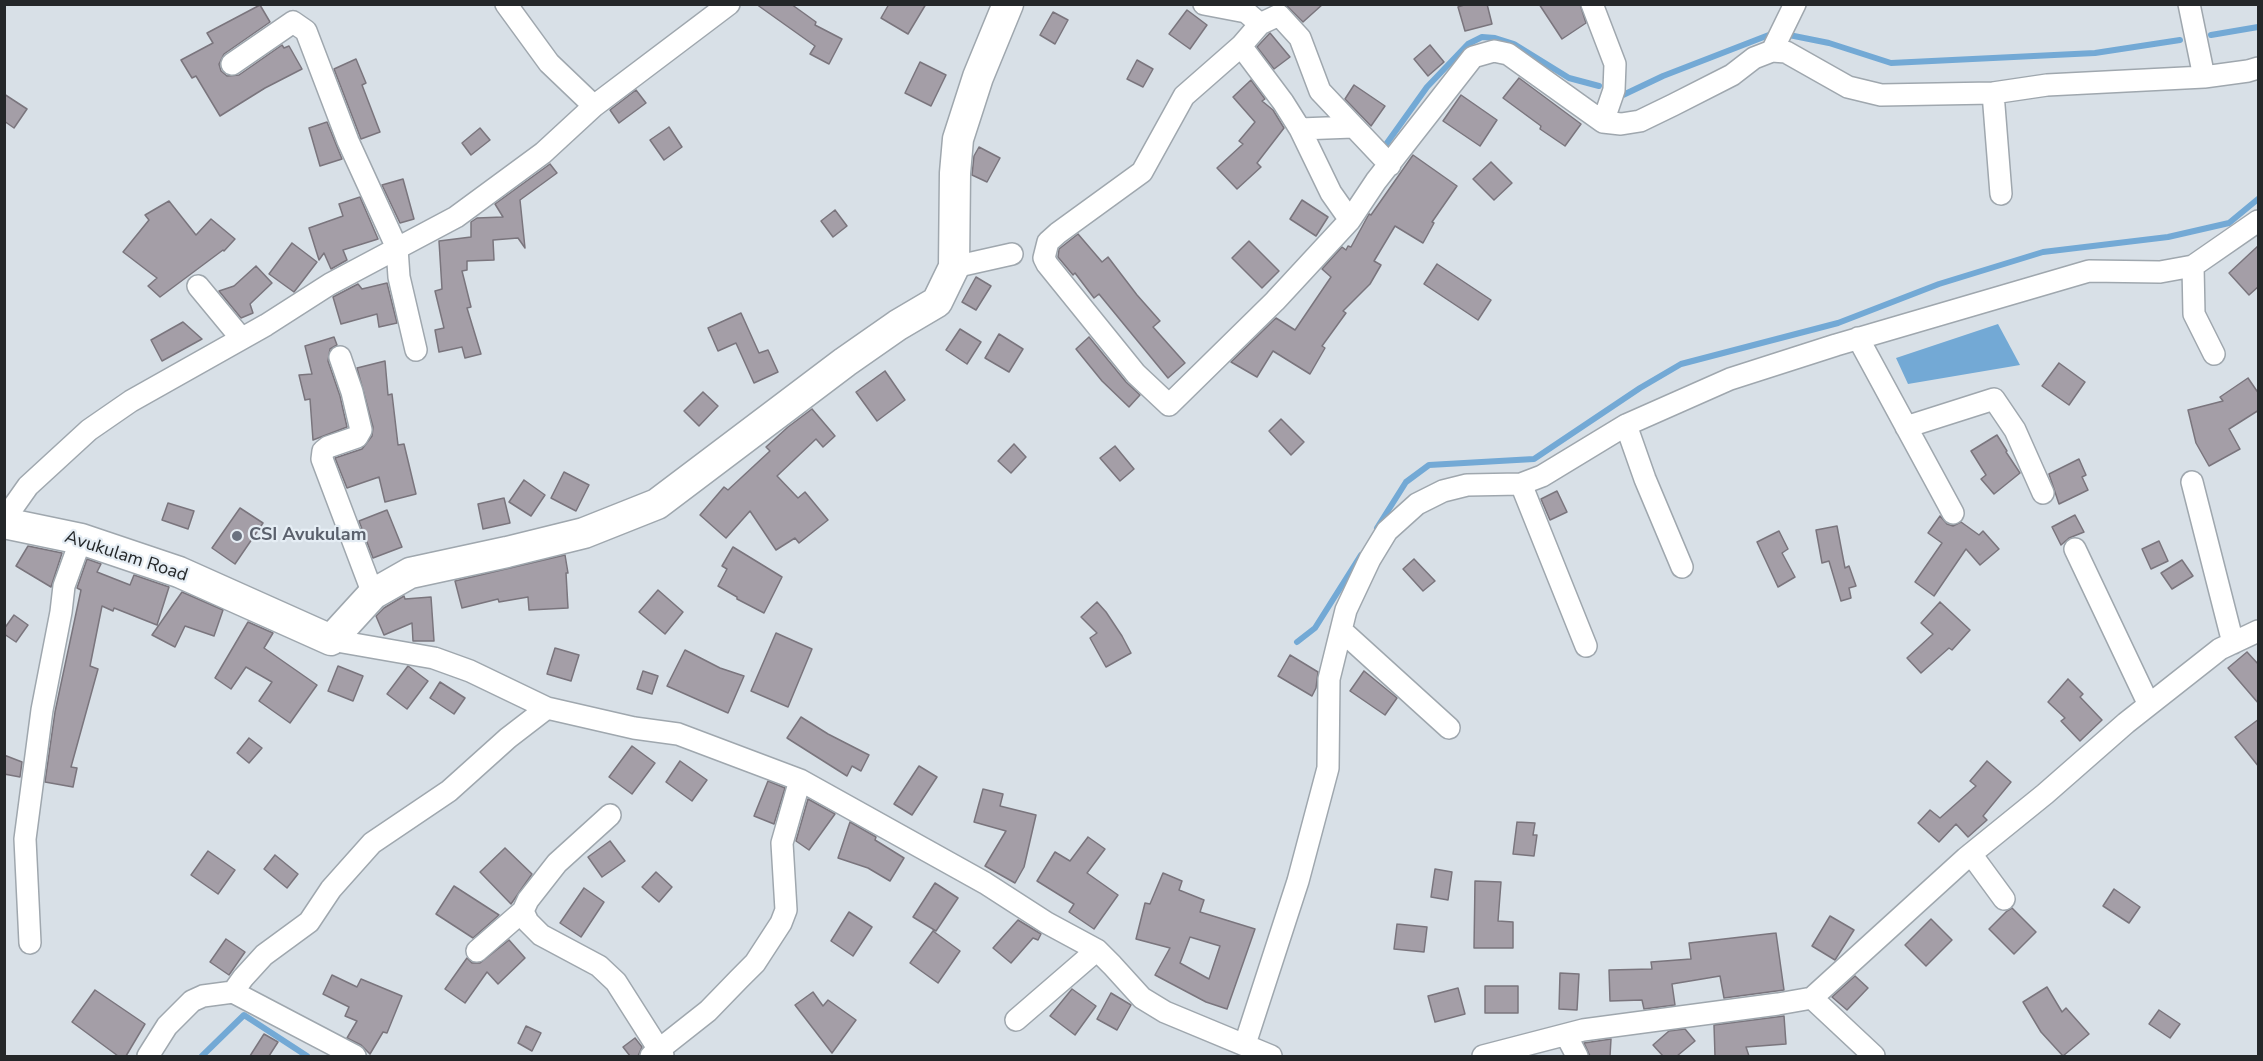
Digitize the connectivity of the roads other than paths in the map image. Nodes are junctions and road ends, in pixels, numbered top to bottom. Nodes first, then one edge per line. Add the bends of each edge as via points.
1 (506, 4) edge
2 (729, 4) edge
3 (1008, 4) edge
4 (1204, 4) edge
5 (1592, 4) edge
6 (1795, 4) edge
7 (2189, 4) edge
8 (1260, 24) junction
9 (1241, 46) junction
10 (1772, 51) junction
11 (232, 64) dead end
12 (2259, 68) edge
13 (2204, 77) junction
14 (1993, 93) junction
15 (594, 106) junction
16 (1603, 122) junction
17 (1353, 127) junction
18 (1300, 129) junction
19 (1390, 165) junction
20 (2001, 194) dead end
21 (1350, 220) junction
22 (2259, 221) edge
23 (398, 248) junction
24 (1012, 254) dead end
25 (2193, 266) junction
26 (954, 267) junction
27 (198, 286) dead end
28 (241, 338) junction
29 (1858, 338) junction
30 (416, 350) dead end
31 (2214, 354) dead end
32 (340, 357) dead end
33 (1626, 424) junction
34 (1906, 427) junction
35 (2192, 482) dead end
36 (1521, 484) junction
37 (2043, 493) dead end
38 (1953, 513) dead end
39 (4, 521) edge
40 (81, 539) junction
41 (2075, 549) dead end
42 (1682, 567) dead end
43 (373, 594) junction
44 (1341, 630) junction
45 (2259, 631) edge
46 (331, 639) junction
47 (2233, 643) junction
48 (1586, 646) dead end
49 (2149, 705) junction
50 (547, 708) junction
51 (1449, 728) dead end
52 (800, 780) junction
53 (610, 815) dead end
54 (1971, 854) junction
55 (2004, 899) dead end
56 (523, 911) junction
57 (30, 943) dead end
58 (1097, 950) junction
59 (477, 951) dead end
60 (233, 992) junction
61 (1812, 998) junction
62 (1016, 1020) dead end
63 (1566, 1035) junction
64 (1245, 1044) junction
65 (658, 1054) edge
66 (148, 1056) edge
67 (355, 1056) edge
68 (1271, 1056) edge
69 (1483, 1056) edge
70 (1577, 1056) edge
71 (1874, 1056) edge

1 - 15 street via 549,63
2 - 15 street
3 - 26 main road via 958,139
4 - 8 street via 1246,12
5 - 16 street via 1615,64 1614,90
6 - 10 street
7 - 13 street
8 - 9 street
8 - 17 street via 1279,15 1300,38 1320,91
9 - 18 street
9 - 21 street via 1184,96 1142,172 1048,242 1044,258 1047,264 1136,374 1169,405 1275,301
10 - 14 street via 1786,52 1848,87 1881,95
10 - 16 street via 1640,121
11 - 23 street via 293,22 306,31 348,141
12 - 13 street
13 - 14 street via 2047,85
14 - 20 street
15 - 23 street via 543,153 456,217
16 - 19 street via 1508,54 1494,51 1473,57
17 - 18 street
17 - 19 street
18 - 21 street via 1331,193
19 - 21 street
22 - 25 street
23 - 28 street
23 - 30 street via 399,277
24 - 26 street
25 - 29 street via 2160,272 2089,271
25 - 31 street via 2194,315
26 - 43 main road via 937,302 845,362 657,504 584,533 410,573
27 - 28 street
28 - 39 street via 131,401 89,430 28,486
29 - 33 street via 1730,379
29 - 34 street
32 - 43 street via 361,430 357,437 328,447 322,459
33 - 36 street via 1542,476
33 - 42 street
34 - 37 street via 1994,399 2015,430
34 - 38 street
35 - 47 street
36 - 44 street via 1467,485 1417,504 1386,531 1346,610
36 - 48 street
39 - 40 main road, Avukulam Road
40 - 46 main road, Avukulam Road via 179,572
40 - 57 street via 64,586 24,838
41 - 49 street
43 - 46 main road
44 - 51 street
44 - 64 street via 1329,679 1328,768 1298,881
45 - 47 street
46 - 50 street via 434,658
47 - 49 street
49 - 54 street
50 - 52 street via 678,734
50 - 60 street via 449,791 372,843 330,889 309,922 264,955
52 - 58 street
52 - 65 street via 782,843 786,910 781,923 755,963
53 - 56 street via 551,870
54 - 55 street
54 - 61 street
56 - 59 street
56 - 65 street via 541,935 599,966 616,982
58 - 62 street
58 - 64 street via 1142,998 1165,1012
60 - 66 street via 192,1001 167,1026
60 - 67 street
61 - 63 street
61 - 71 street
63 - 69 street
63 - 70 street
64 - 68 street

